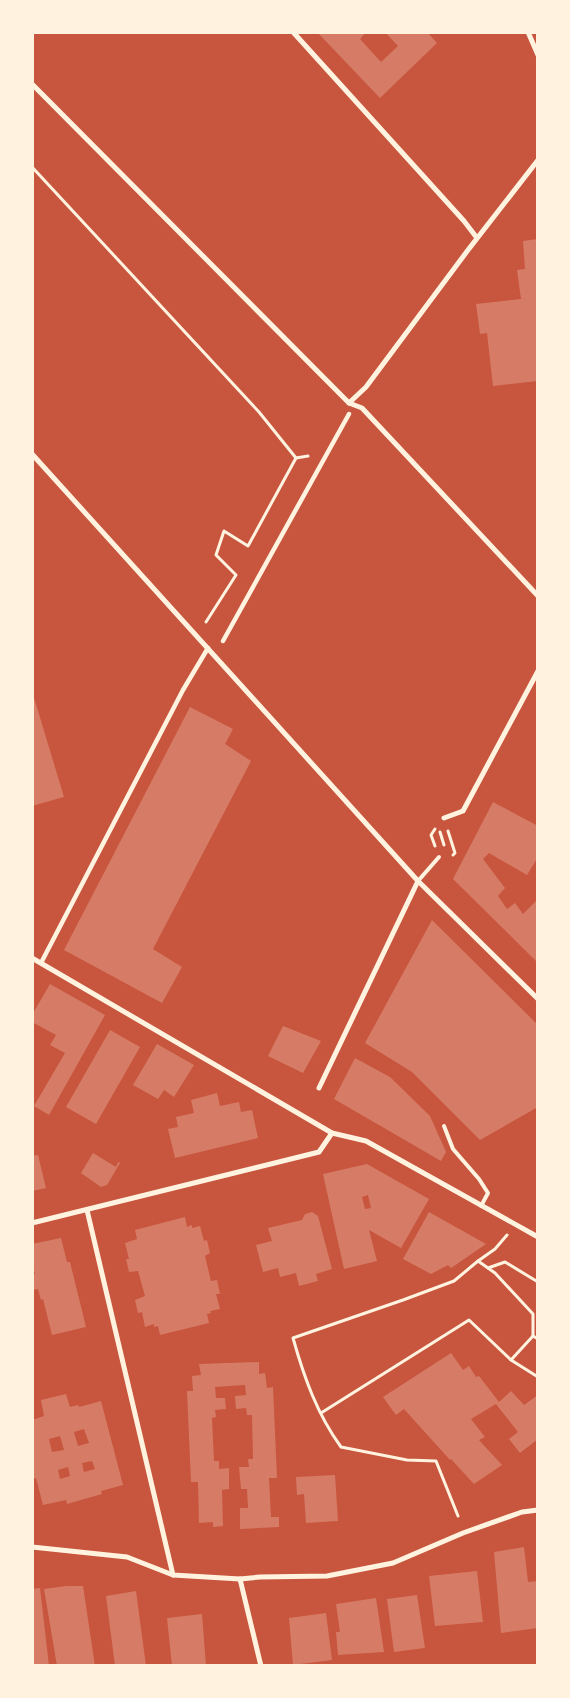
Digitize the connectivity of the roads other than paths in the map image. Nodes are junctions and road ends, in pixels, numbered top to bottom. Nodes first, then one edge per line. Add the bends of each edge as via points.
1 (293, 32) edge
2 (528, 32) edge
3 (538, 55) edge
4 (32, 84) edge
5 (538, 160) edge
6 (477, 238) junction
7 (349, 403) junction
8 (349, 414) dead end
9 (32, 454) edge
10 (538, 596) edge
11 (223, 641) dead end
12 (208, 648) junction
13 (538, 672) edge
14 (444, 818) road end
15 (439, 857) road end
16 (418, 881) junction
17 (32, 958) edge
18 (41, 963) junction
19 (538, 999) edge
20 (319, 1088) dead end
21 (444, 1126) dead end
22 (332, 1133) junction
23 (481, 1206) junction
24 (88, 1210) junction
25 (32, 1223) edge
26 (538, 1238) edge
27 (538, 1510) edge
28 (32, 1547) edge
29 (173, 1575) junction
30 (240, 1580) junction
31 (261, 1666) edge

1 - 6 street
2 - 3 street
4 - 7 street
5 - 6 street
6 - 7 street via 366,387
7 - 10 street via 362,408
8 - 11 street
9 - 12 street
12 - 16 street
12 - 18 street
13 - 14 street via 463,811
15 - 16 lane
16 - 19 street
16 - 20 street
17 - 18 street
18 - 22 street
21 - 23 lane via 453,1149 488,1193
22 - 23 street via 366,1141
22 - 24 street via 319,1152
23 - 26 street
24 - 25 street
24 - 29 street
27 - 30 street via 522,1512 456,1535 393,1563 327,1576
28 - 29 street via 127,1557
29 - 30 street
30 - 31 street

